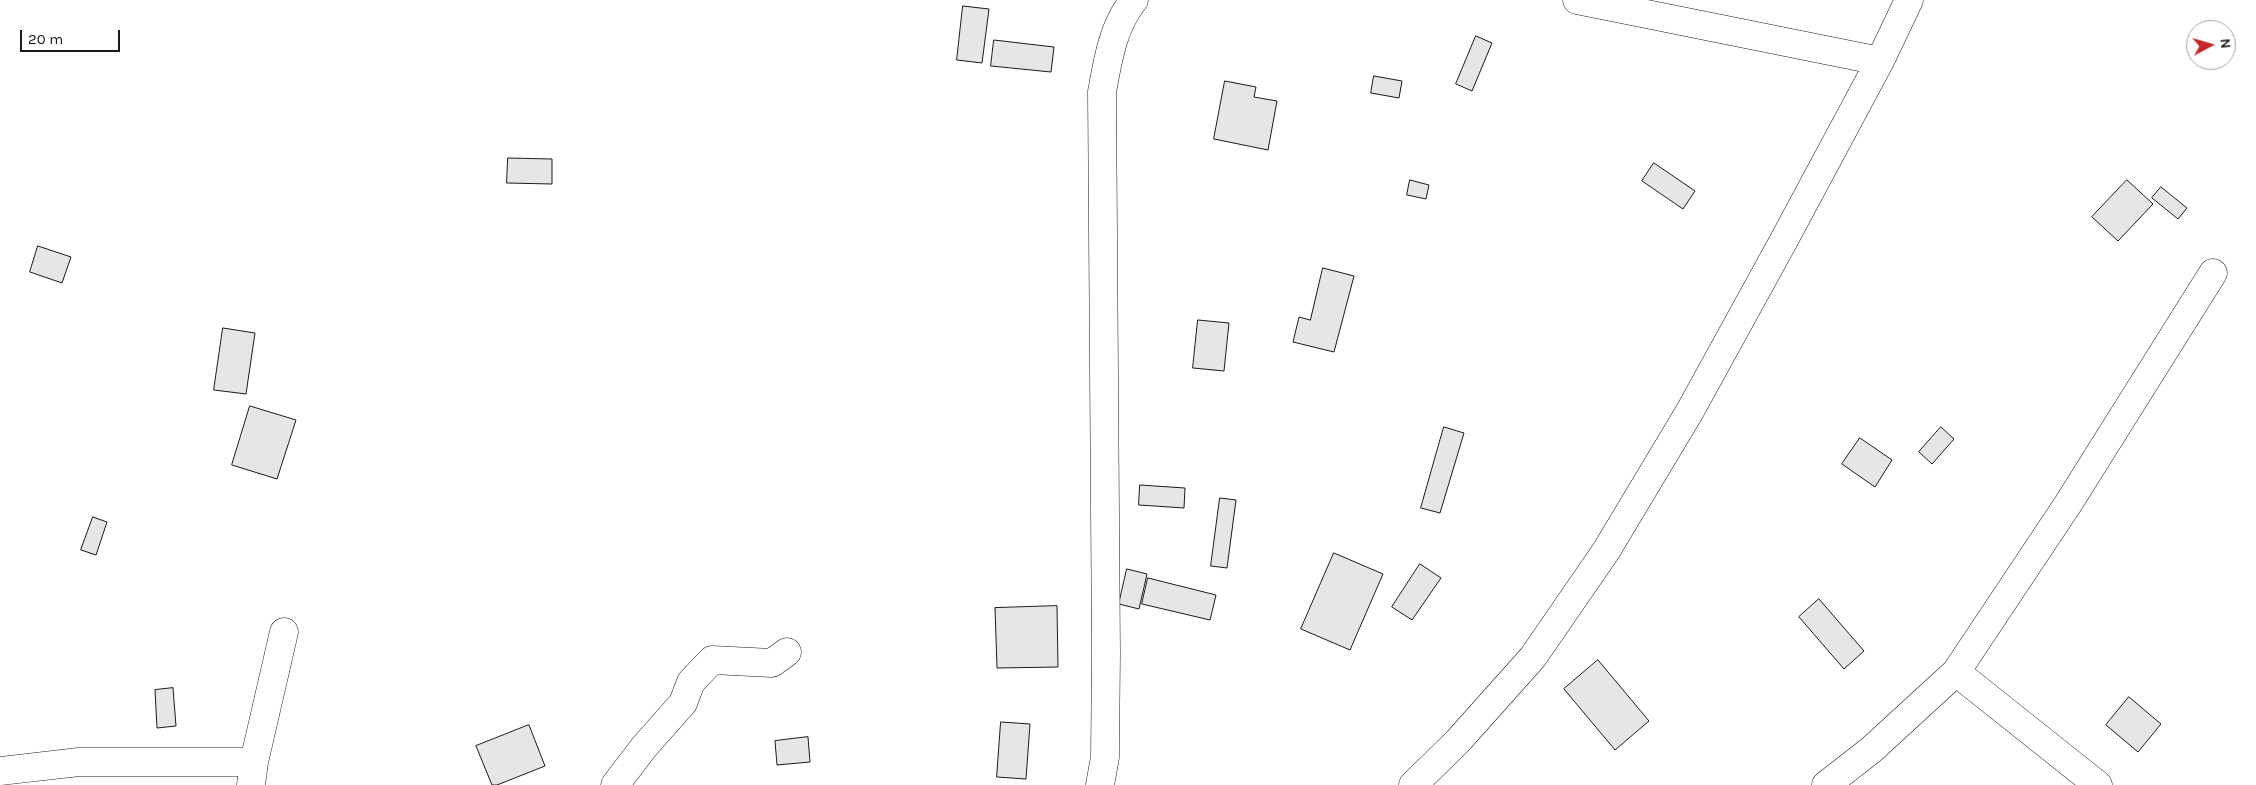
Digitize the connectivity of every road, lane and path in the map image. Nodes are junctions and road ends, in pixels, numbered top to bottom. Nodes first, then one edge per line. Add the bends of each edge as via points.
1 (1134, 0) edge
2 (1577, 0) edge
3 (1908, 0) edge
4 (1880, 61) junction
5 (2214, 273) dead end
6 (284, 632) dead end
7 (787, 652) dead end
8 (1956, 672) junction
9 (0, 770) edge
10 (252, 773) edge
11 (615, 785) edge
12 (1100, 785) edge
13 (1413, 785) edge
14 (1826, 785) edge
15 (2098, 785) edge

1 - 12 street via 1112,42 1102,92 1106,624 1105,757
2 - 4 street
3 - 4 street
4 - 13 street via 1690,411 1606,551 1533,657 1458,741
5 - 8 street via 2068,504
6 - 10 street
7 - 11 street via 772,663 712,660 691,682 683,704
8 - 14 street via 1871,750
8 - 15 street
9 - 10 street via 79,762

